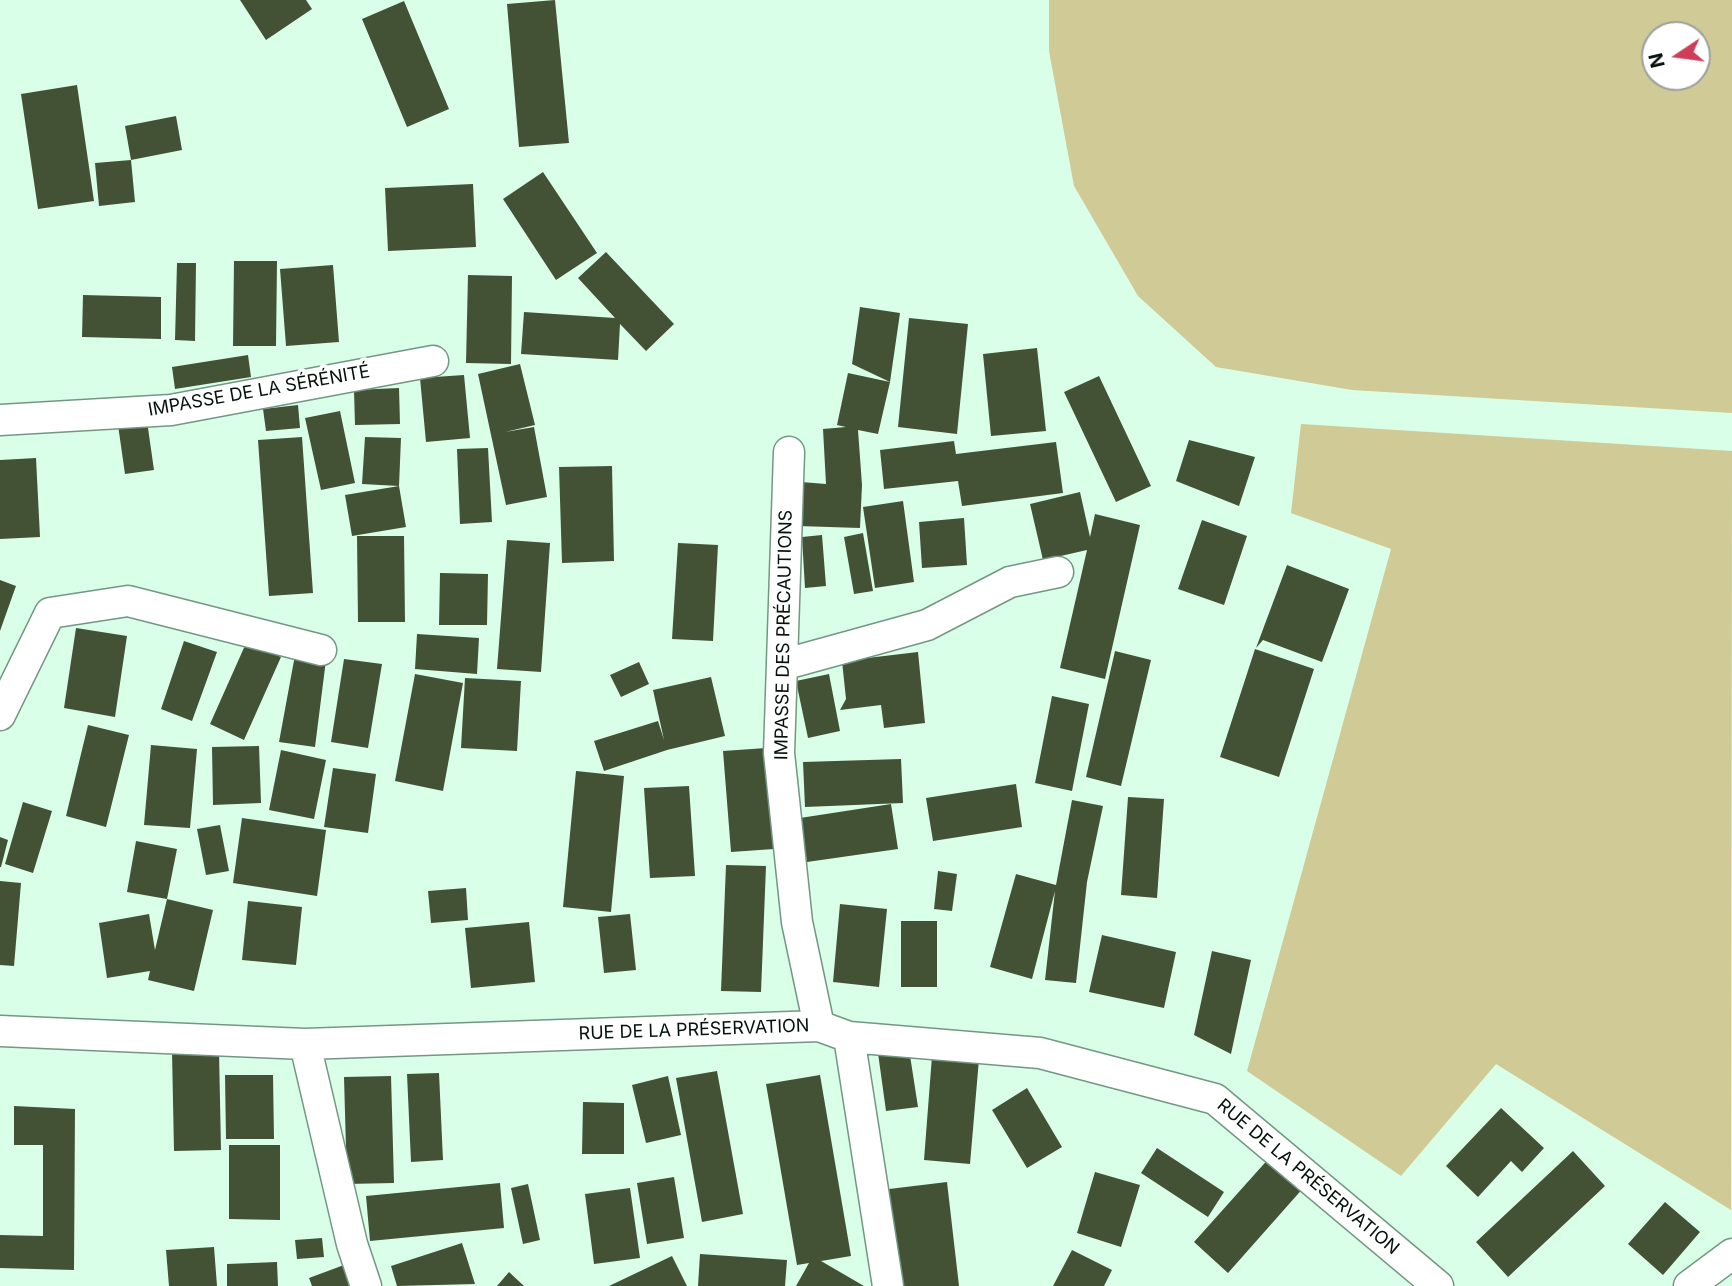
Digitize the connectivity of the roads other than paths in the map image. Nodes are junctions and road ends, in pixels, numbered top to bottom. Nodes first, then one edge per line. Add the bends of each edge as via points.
1 (433, 361) dead end
2 (0, 420) edge
3 (789, 452) dead end
4 (1058, 572) dead end
5 (321, 650) dead end
6 (782, 665) junction
7 (0, 715) edge
8 (819, 1026) junction
9 (0, 1031) edge
10 (849, 1037) junction
11 (305, 1044) junction
12 (1732, 1254) edge
13 (366, 1286) edge
14 (888, 1286) edge
15 (1438, 1286) edge
16 (1689, 1286) edge

1 - 2 street, IMPASSE DE LA SÉRÉNITÉ via 171,410
3 - 6 street, IMPASSE DES PRÉCAUTIONS
4 - 6 street via 1010,582 927,625
5 - 7 street via 128,601 50,613
6 - 8 street, IMPASSE DES PRÉCAUTIONS via 779,753 797,922
8 - 10 street, RUE DE LA PRÉSERVATION
8 - 11 street, RUE DE LA PRÉSERVATION
9 - 11 street, RUE DE LA PRÉSERVATION
10 - 14 street
10 - 15 street, RUE DE LA PRÉSERVATION via 1040,1053 1215,1099
11 - 13 street
12 - 16 street

